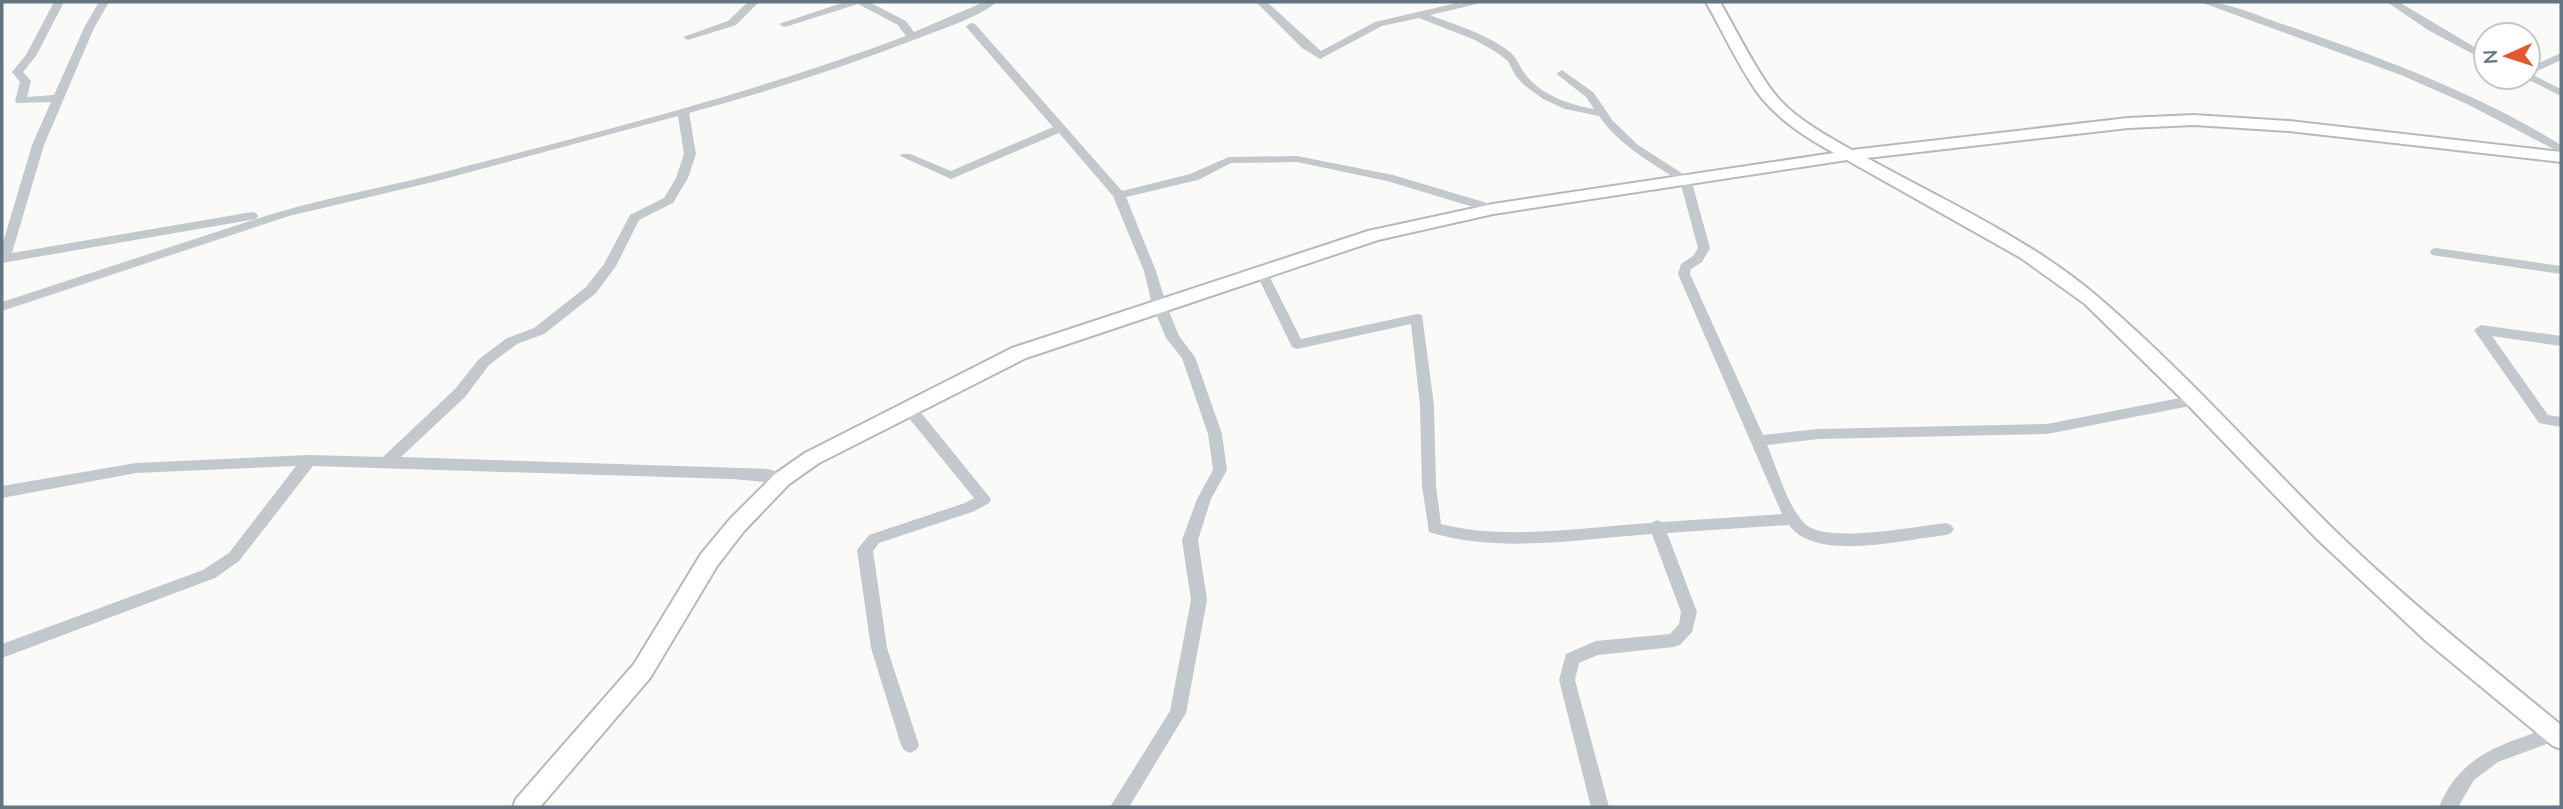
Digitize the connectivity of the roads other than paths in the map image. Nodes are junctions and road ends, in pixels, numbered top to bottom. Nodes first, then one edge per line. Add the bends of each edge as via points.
1 (59, 2) edge
2 (104, 2) edge
3 (754, 2) edge
4 (855, 2) edge
5 (862, 2) edge
6 (992, 2) edge
7 (1261, 2) edge
8 (1473, 2) edge
9 (1713, 2) edge
10 (2205, 2) edge
11 (2392, 2) edge
12 (1420, 15) junction
13 (784, 24) dead end
14 (971, 26) dead end
15 (688, 37) dead end
16 (912, 37) junction
17 (2472, 50) edge
18 (2561, 56) edge
19 (2542, 65) edge
20 (1562, 72) dead end
21 (2542, 84) edge
22 (2561, 93) edge
23 (58, 98) junction
24 (683, 111) junction
25 (1602, 113) junction
26 (1060, 128) junction
27 (2561, 150) edge
28 (1851, 155) junction
29 (905, 156) dead end
30 (2561, 157) edge
31 (1685, 178) junction
32 (1119, 195) junction
33 (1493, 209) junction
34 (286, 213) junction
35 (2436, 252) dead end
36 (3, 259) edge
37 (2561, 270) edge
38 (1261, 271) junction
39 (1159, 304) junction
40 (2, 307) edge
41 (2561, 341) edge
42 (2195, 400) junction
43 (909, 408) junction
44 (2561, 422) edge
45 (1757, 441) junction
46 (309, 460) junction
47 (387, 462) junction
48 (782, 479) junction
49 (2, 492) edge
50 (1792, 519) junction
51 (1657, 526) junction
52 (1946, 529) dead end
53 (2, 651) edge
54 (2557, 736) edge
55 (910, 745) dead end
56 (525, 807) edge
57 (1119, 807) edge
58 (1600, 807) edge
59 (2448, 807) edge

1 - 23 street via 31,56 17,72 26,81 21,101
2 - 23 street
3 - 15 street via 732,23
4 - 13 street
5 - 16 street via 902,23
6 - 16 street
7 - 12 street via 1320,56 1379,24
8 - 12 street
9 - 28 street via 1764,91 1810,134
10 - 27 street via 2356,51 2496,114
11 - 17 street
12 - 25 street via 1512,58 1521,76 1544,94 1580,111
14 - 26 street
16 - 24 street
18 - 19 street
20 - 25 street via 1590,95
21 - 22 street
23 - 36 street via 38,145
24 - 34 street
24 - 47 street via 690,154 669,200 634,218 610,266 591,290 539,331 512,341 484,362 460,393
25 - 31 street via 1634,148
26 - 29 street via 951,175
26 - 32 street
28 - 30 street via 2128,123 2194,120 2289,126
28 - 31 street
28 - 42 street via 2027,254 2091,300
31 - 33 street
31 - 45 street via 1704,248 1684,274
32 - 33 street via 1194,177 1229,160 1297,159 1389,178
32 - 39 street
33 - 38 street via 1374,234
34 - 36 street
34 - 40 street
35 - 37 street
38 - 39 street
38 - 51 street via 1297,344 1417,318 1434,528 1469,537 1525,537
39 - 43 street via 1019,353
39 - 57 street via 1201,390 1220,470 1190,540 1199,600 1178,713
41 - 44 street via 2481,330 2544,419
42 - 45 street via 2047,429 1818,434
42 - 54 street via 2364,570
43 - 48 street via 812,458
43 - 55 street via 984,499 874,539 865,550 879,648
45 - 50 street
46 - 47 street
46 - 49 street via 136,468
46 - 53 street via 234,556 209,574
47 - 48 street via 730,473
48 - 56 street via 709,560 642,671
50 - 51 street
50 - 52 street via 1809,535 1854,541
51 - 58 street via 1689,612 1686,627 1674,640 1596,648 1572,659 1567,680
54 - 59 street via 2492,757 2469,774

